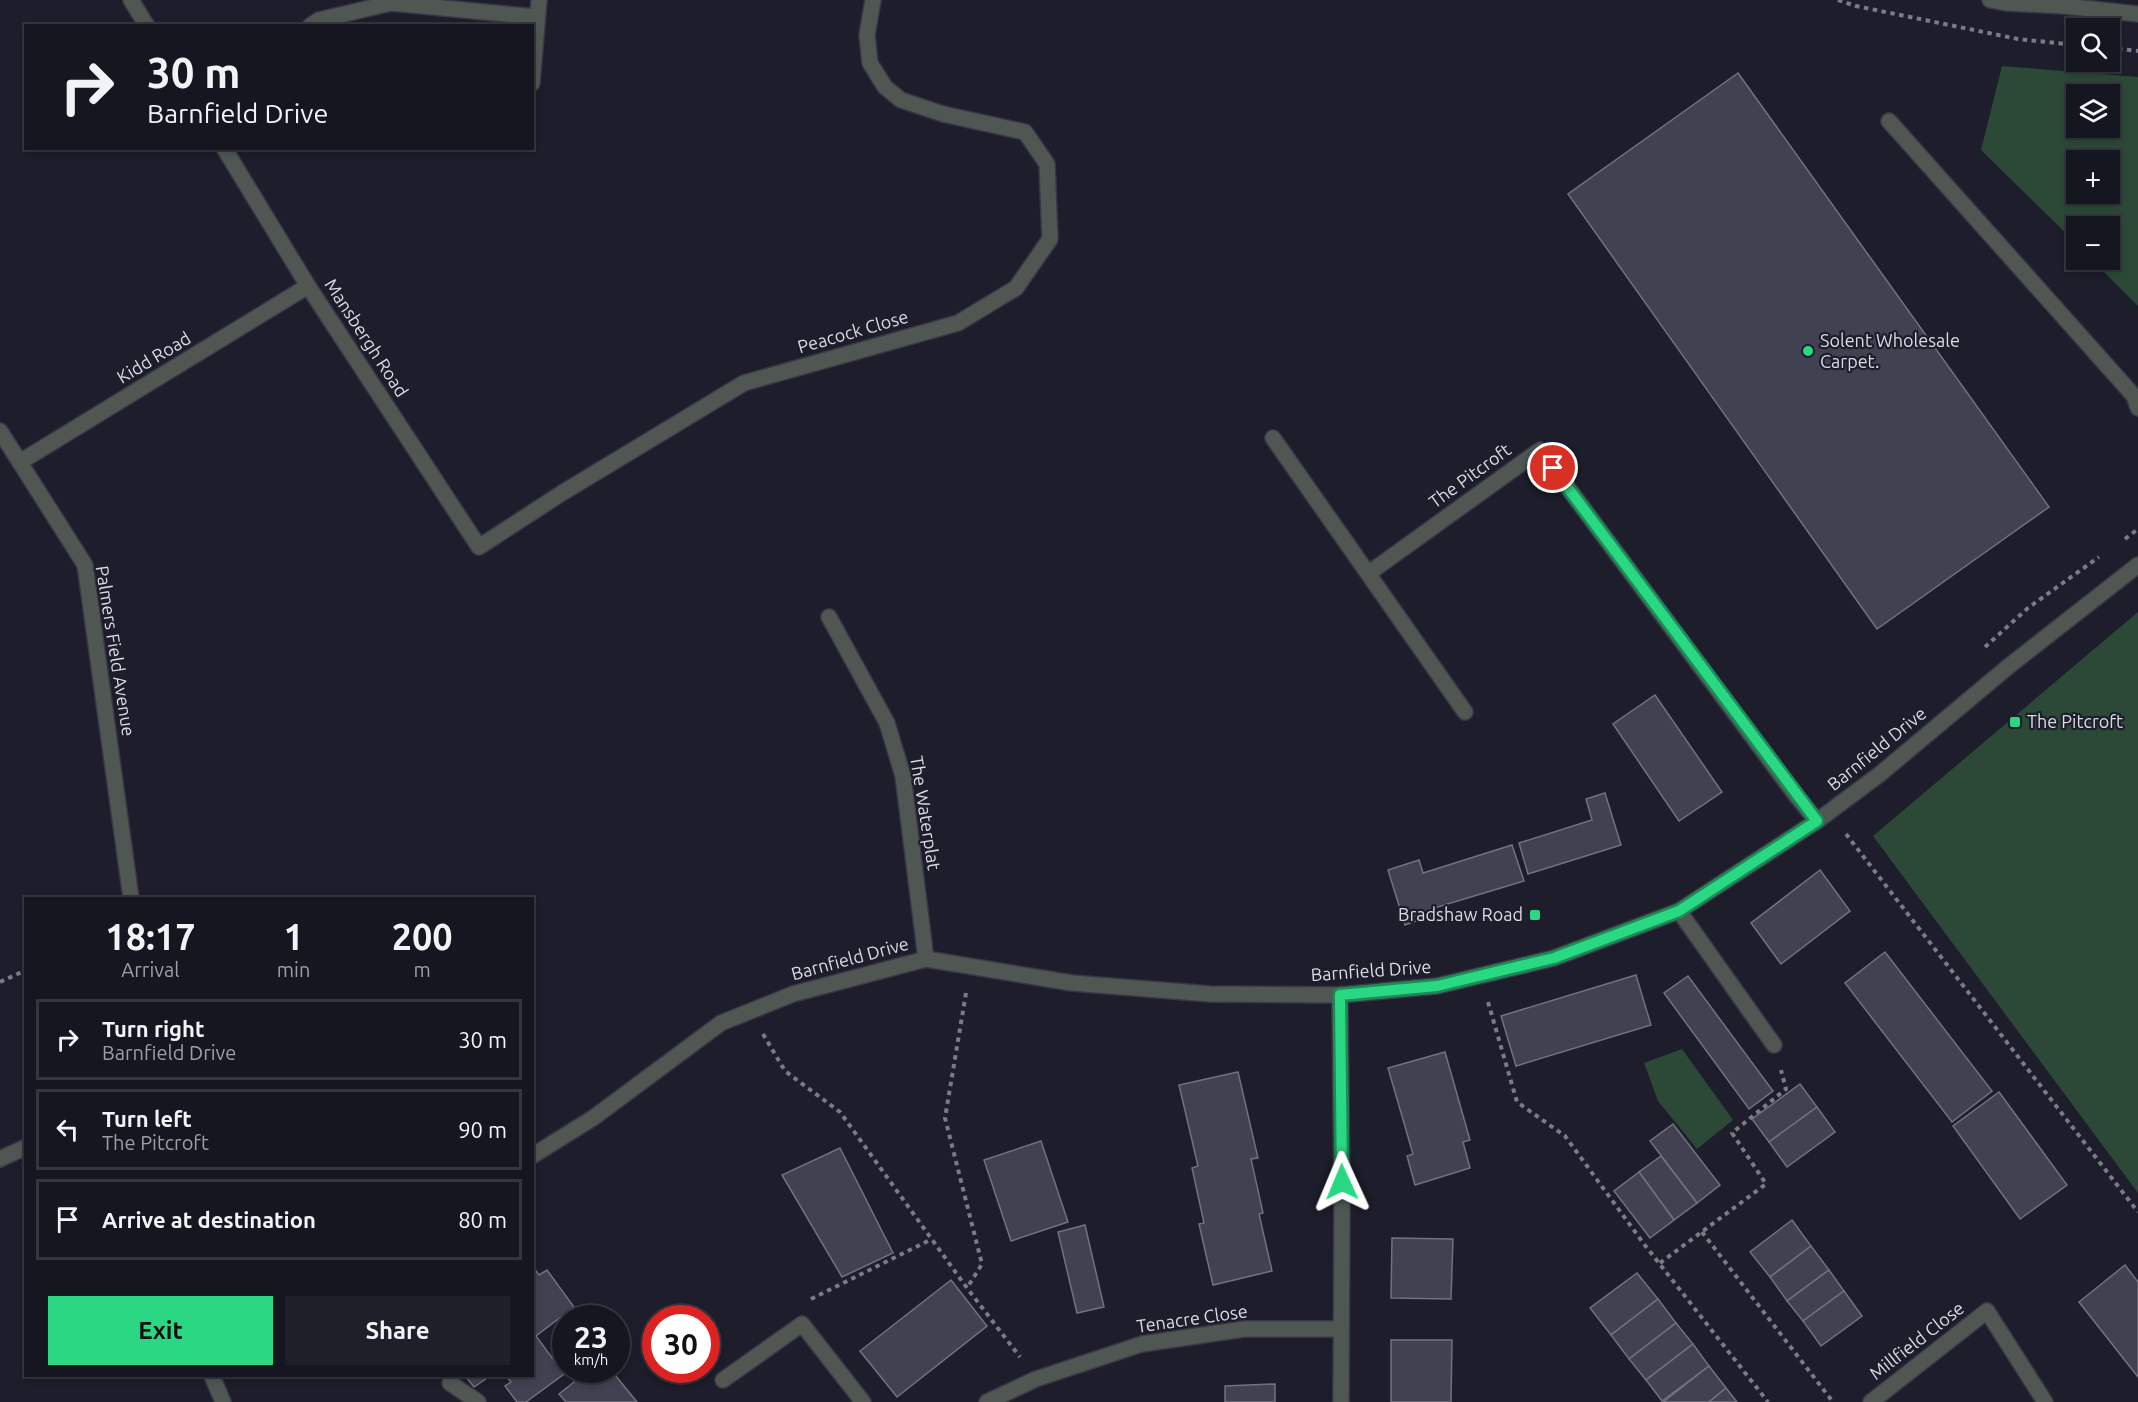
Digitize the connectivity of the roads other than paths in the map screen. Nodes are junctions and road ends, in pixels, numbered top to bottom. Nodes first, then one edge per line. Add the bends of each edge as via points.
1 (131, 0) edge
2 (539, 0) edge
3 (873, 0) edge
4 (1990, 0) edge
5 (2064, 3) edge
6 (2138, 14) edge
7 (537, 18) junction
8 (146, 24) edge
9 (313, 24) edge
10 (534, 58) edge
11 (1889, 121) dead end
12 (225, 150) edge
13 (308, 286) junction
14 (2138, 408) edge
15 (0, 431) edge
16 (1274, 438) dead end
17 (20, 462) junction
18 (480, 547) joint
19 (2138, 565) edge
20 (1369, 573) junction
21 (829, 617) dead end
22 (1465, 712) dead end
23 (1823, 816) junction
24 (131, 897) edge
25 (1679, 911) junction
26 (926, 959) junction
27 (1340, 995) junction
28 (1774, 1045) road end
29 (24, 1148) edge
30 (534, 1155) edge
31 (0, 1159) edge
32 (1340, 1329) junction
33 (212, 1377) edge
34 (723, 1380) dead end
35 (450, 1383) dead end
36 (223, 1402) edge
37 (478, 1402) edge
38 (863, 1402) edge
39 (987, 1402) edge
40 (1341, 1402) edge
41 (1871, 1402) edge
42 (2045, 1402) edge

1 - 8 street
2 - 7 street
3 - 18 street, Peacock Close via 867,35 870,63 885,87 901,100 943,114 1025,132 1047,164 1050,239 1016,288 958,323 744,382
4 - 5 street
5 - 6 street
7 - 9 street via 391,3
7 - 10 street
11 - 14 street via 2134,396
12 - 13 street, Mansbergh Road
13 - 17 street, Kidd Road
13 - 18 street, Mansbergh Road
15 - 17 street, Palmers Field Avenue
16 - 20 street
17 - 24 street, Palmers Field Avenue via 85,565
19 - 23 street, Barnfield Drive
20 - 22 street
20 - 23 street, The Pitcroft via 1540,450
21 - 26 street, The Waterplat via 887,723 903,776
23 - 25 street, Barnfield Drive
25 - 27 street, Barnfield Drive via 1554,958 1437,986
25 - 28 street
26 - 27 street, Barnfield Drive via 1072,983 1198,993
26 - 30 street, Barnfield Drive via 793,994 721,1023 593,1118
27 - 32 street
29 - 31 street
32 - 39 street, Tenacre Close via 1244,1329 1142,1344 1036,1379
32 - 40 street
33 - 36 street
34 - 38 street via 802,1324
35 - 37 street
41 - 42 street, Millfield Close via 1987,1311

